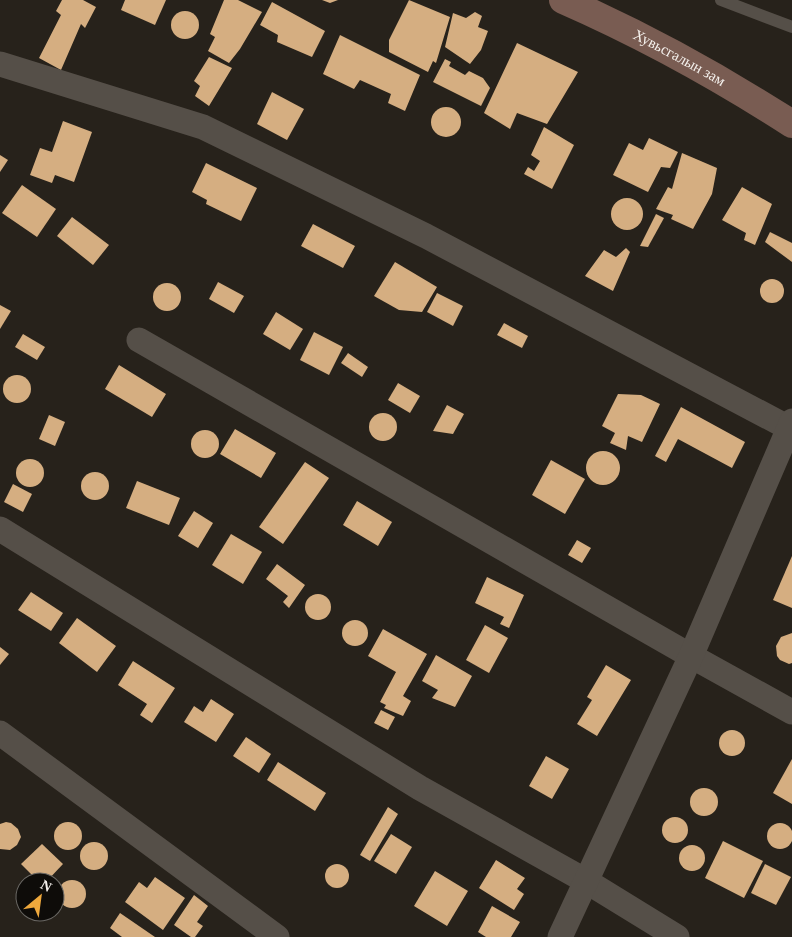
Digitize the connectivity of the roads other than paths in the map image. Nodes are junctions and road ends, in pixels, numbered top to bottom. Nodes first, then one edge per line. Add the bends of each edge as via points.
1 (563, 0) edge
2 (721, 0) edge
3 (792, 26) edge
4 (0, 64) edge
5 (792, 124) edge
6 (140, 340) dead end
7 (791, 424) edge
8 (0, 529) edge
9 (691, 656) junction
10 (792, 712) edge
11 (0, 733) edge
12 (586, 881) junction
13 (277, 937) edge
14 (560, 937) edge
15 (677, 937) edge

1 - 5 main road, Хувьсгалын зам via 701,68
2 - 3 lane
4 - 7 street via 204,127 426,236
6 - 9 street
7 - 9 street
8 - 12 street via 420,788
9 - 10 street
9 - 12 street
11 - 13 street
12 - 14 street
12 - 15 street

